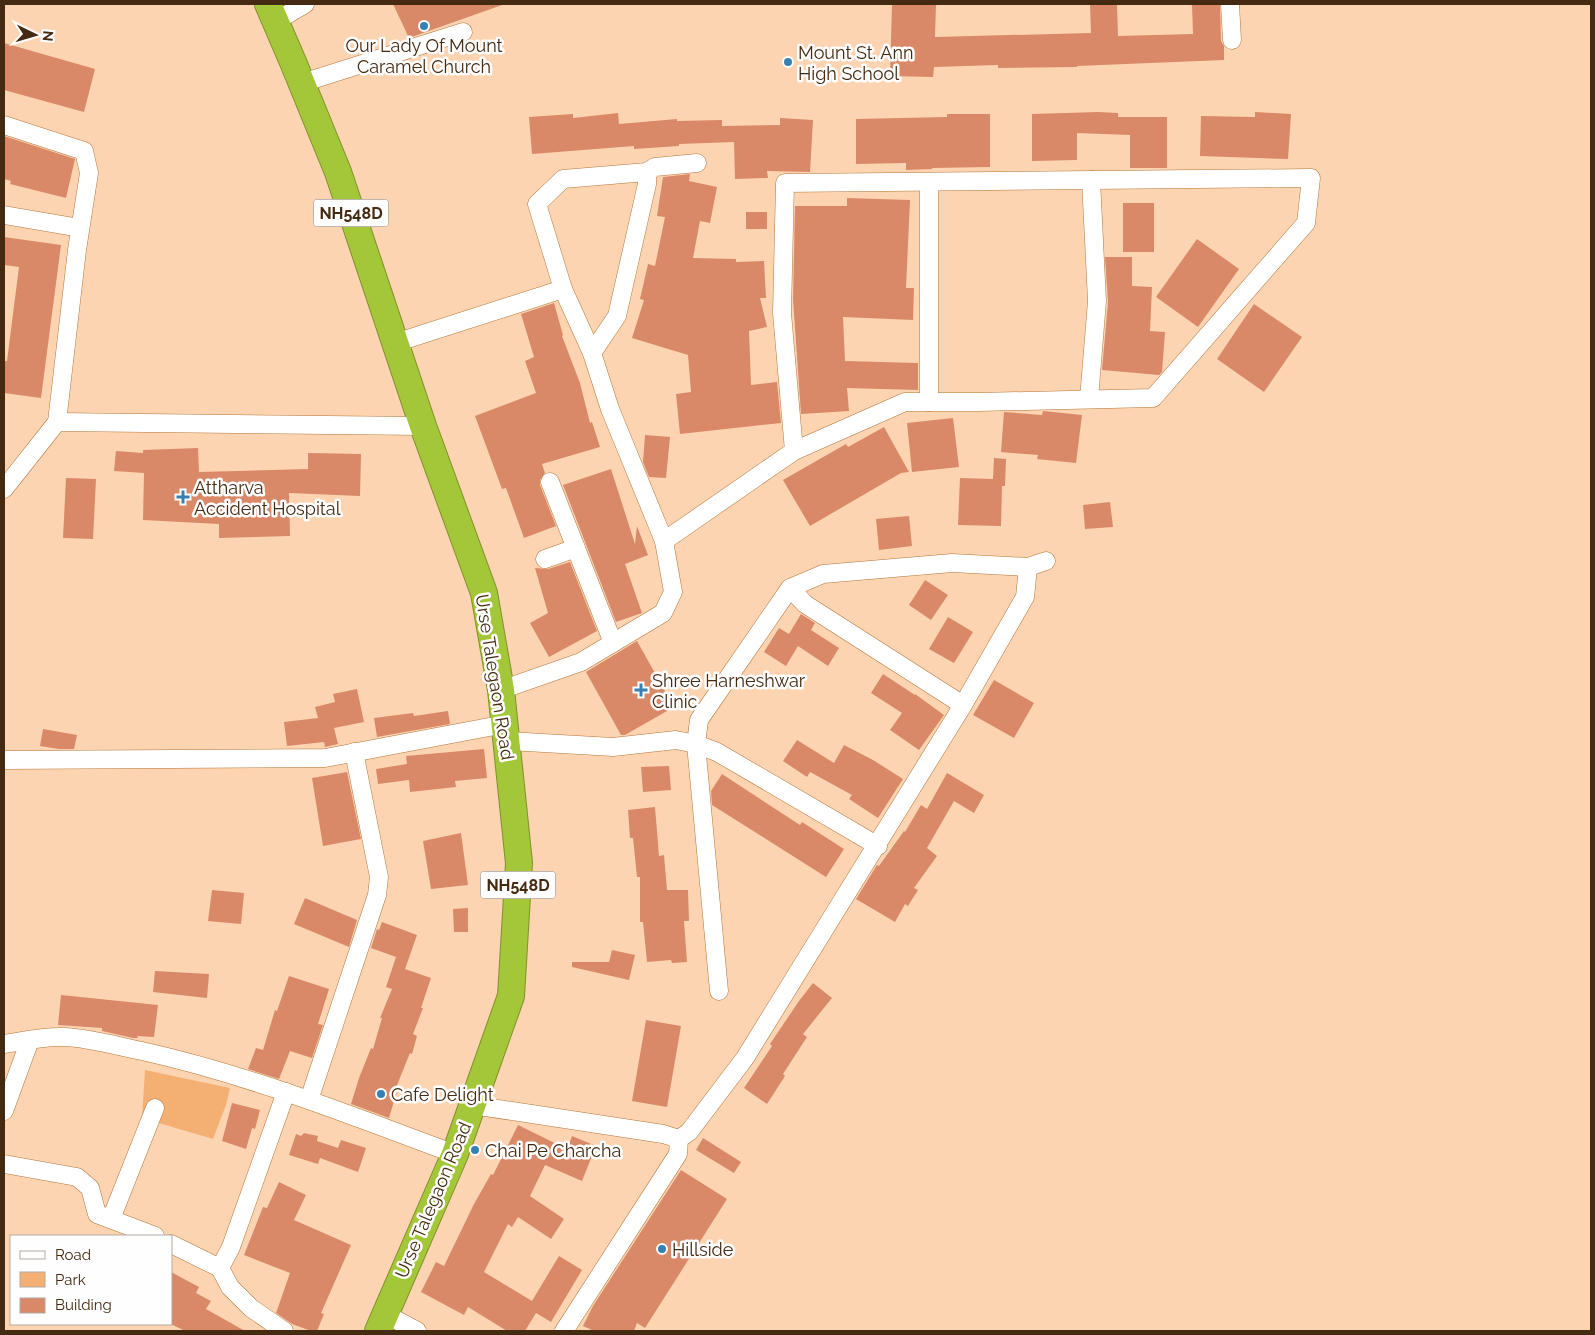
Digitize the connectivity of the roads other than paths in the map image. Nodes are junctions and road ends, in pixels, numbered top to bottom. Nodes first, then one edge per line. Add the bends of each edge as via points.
1 (305, 4) edge
2 (1230, 4) edge
3 (272, 13) edge
4 (463, 32) dead end
5 (1232, 40) dead end
6 (302, 83) junction
7 (4, 125) edge
8 (697, 163) dead end
9 (647, 172) junction
10 (1091, 180) junction
11 (929, 182) junction
12 (4, 214) edge
13 (80, 228) junction
14 (563, 289) junction
15 (395, 343) junction
16 (592, 353) junction
17 (1089, 399) junction
18 (929, 402) junction
19 (57, 422) junction
20 (423, 426) junction
21 (794, 452) junction
22 (550, 482) dead end
23 (4, 489) edge
24 (664, 541) junction
25 (576, 548) junction
26 (546, 559) dead end
27 (1046, 562) dead end
28 (1028, 567) junction
29 (790, 588) junction
30 (613, 643) junction
31 (501, 690) junction
32 (964, 705) junction
33 (506, 732) junction
34 (696, 744) junction
35 (354, 752) junction
36 (4, 760) edge
37 (878, 846) junction
38 (719, 991) dead end
39 (30, 1040) junction
40 (4, 1044) edge
41 (286, 1092) junction
42 (309, 1100) junction
43 (472, 1104) junction
44 (155, 1108) dead end
45 (4, 1111) edge
46 (679, 1139) junction
47 (455, 1154) junction
48 (4, 1164) edge
49 (111, 1219) junction
50 (152, 1235) edge
51 (172, 1244) edge
52 (220, 1268) junction
53 (382, 1323) edge
54 (284, 1331) edge
55 (417, 1331) edge
56 (564, 1331) edge

1 - 3 street
2 - 5 street
3 - 6 highway, Urse Talegaon Road / NH548D
4 - 6 street
6 - 15 highway, Urse Talegaon Road / NH548D via 338,172
7 - 13 street via 84,151 89,173
8 - 9 street via 655,167
9 - 14 street via 563,179 537,204
9 - 16 street via 617,316
10 - 11 street
10 - 17 street via 1097,302
10 - 17 street via 1311,178 1306,223 1153,398
11 - 18 street
11 - 21 street via 785,183 782,313
12 - 13 street
13 - 19 street
14 - 15 street
14 - 16 street
15 - 20 highway, Urse Talegaon Road / NH548D
16 - 24 street via 610,409
17 - 18 street
18 - 21 street via 905,402
19 - 20 street
19 - 23 street
20 - 31 highway, Urse Talegaon Road / NH548D via 484,593
21 - 24 street
22 - 25 street
24 - 30 street via 673,592 663,613
25 - 26 street
25 - 30 street
27 - 28 street
28 - 29 street via 952,562 824,574
28 - 32 street via 1025,597
29 - 32 street via 805,604
29 - 34 street via 699,720
30 - 31 street via 581,662
31 - 33 highway, Urse Talegaon Road / NH548D
32 - 37 street
33 - 34 street via 613,747 676,740
33 - 35 street
33 - 43 highway, Urse Talegaon Road / NH548D via 519,863 511,996
34 - 37 street via 717,752
34 - 38 street
35 - 36 street via 325,758
35 - 42 street via 379,877 377,895
37 - 46 street via 745,1058 689,1132
39 - 40 street
39 - 41 street via 64,1037 100,1042 168,1057
39 - 45 street
41 - 42 street
41 - 52 street via 231,1247
42 - 47 street
43 - 46 street
43 - 47 highway, Urse Talegaon Road / NH548D
44 - 49 street
46 - 56 street via 678,1154
47 - 53 highway, Urse Talegaon Road / NH548D
48 - 49 street via 77,1177 90,1188 97,1214
49 - 50 street
51 - 52 street
52 - 54 street via 230,1287 246,1303
53 - 55 street

